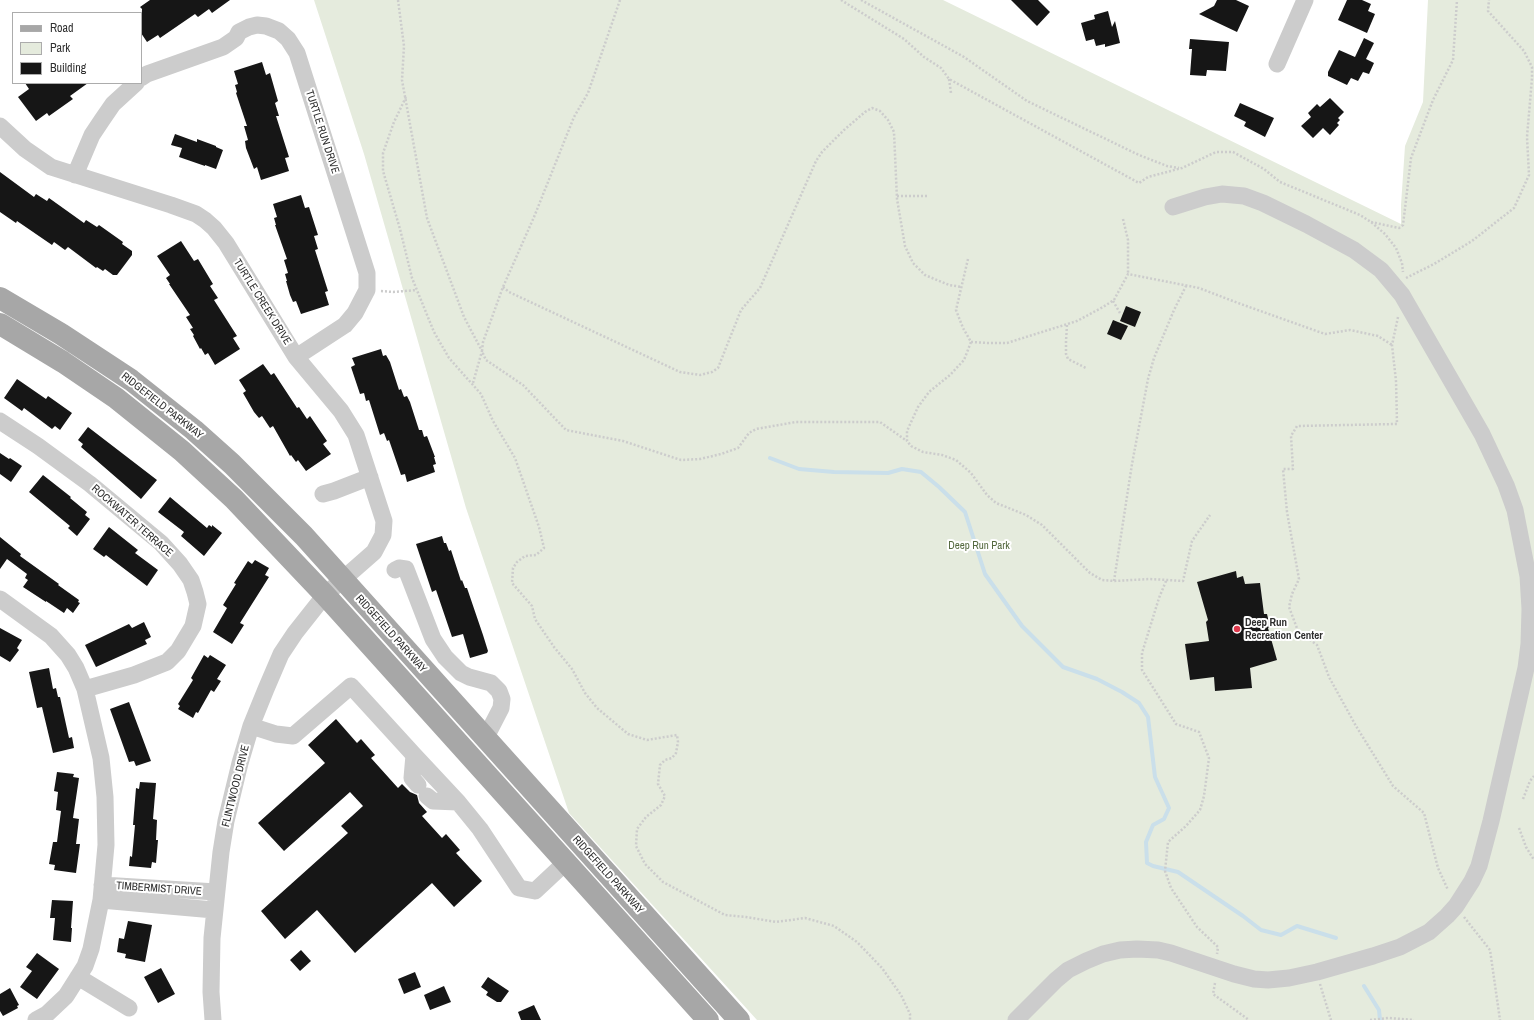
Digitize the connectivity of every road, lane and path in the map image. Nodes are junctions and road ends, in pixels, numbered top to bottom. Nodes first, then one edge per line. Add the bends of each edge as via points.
1 (398, 0) edge
2 (620, 0) edge
3 (840, 0) edge
4 (861, 0) edge
5 (1305, 0) edge
6 (1457, 0) edge
7 (1489, 0) edge
8 (1277, 64) dead end
9 (142, 77) edge
10 (949, 79) junction
11 (135, 84) edge
12 (951, 93) dead end
13 (406, 97) junction
14 (0, 126) edge
15 (1182, 168) junction
16 (75, 175) junction
17 (897, 196) junction
18 (927, 196) dead end
19 (1173, 206) dead end
20 (1123, 219) dead end
21 (1371, 222) junction
22 (968, 259) dead end
23 (1128, 274) junction
24 (503, 286) junction
25 (1186, 286) junction
26 (962, 287) junction
27 (367, 290) junction
28 (417, 290) junction
29 (1402, 295) junction
30 (0, 298) edge
31 (1113, 301) junction
32 (1120, 312) dead end
33 (0, 324) edge
34 (1067, 325) junction
35 (972, 342) junction
36 (1392, 345) junction
37 (482, 351) junction
38 (296, 357) junction
39 (1086, 368) dead end
40 (473, 384) junction
41 (0, 421) edge
42 (907, 440) junction
43 (370, 477) junction
44 (323, 494) dead end
45 (1210, 515) dead end
46 (395, 570) dead end
47 (342, 579) junction
48 (1114, 581) junction
49 (1166, 581) junction
50 (325, 595) junction
51 (0, 599) edge
52 (86, 689) junction
53 (251, 726) junction
54 (484, 738) junction
55 (414, 755) junction
56 (1534, 776) edge
57 (1523, 799) dead end
58 (458, 802) junction
59 (1518, 828) dead end
60 (1534, 860) edge
61 (565, 863) junction
62 (1165, 871) dead end
63 (216, 892) junction
64 (101, 893) junction
65 (1456, 906) junction
66 (214, 910) junction
67 (1317, 972) junction
68 (78, 977) junction
69 (129, 1008) dead end
70 (36, 1020) edge
71 (213, 1020) edge
72 (708, 1020) edge
73 (739, 1020) edge
74 (910, 1020) edge
75 (1016, 1020) edge
76 (1332, 1020) edge
77 (1371, 1020) edge
78 (1414, 1020) edge
79 (1500, 1020) edge

1 - 13 path via 404,46 402,80
2 - 24 path via 588,93 574,117
3 - 10 path via 904,39 940,68
4 - 15 path via 964,57 1027,101 1140,155 1167,166
5 - 8 street
6 - 21 path via 1453,60 1433,100 1411,158 1403,225 1399,228
7 - 21 path via 1488,11 1524,51 1532,67 1527,137 1529,175 1514,208 1472,241 1403,279 1402,263 1396,248
9 - 27 street, TURTLE RUN DRIVE via 223,47 249,27 266,26 279,31 288,39 298,53 367,273
10 - 12 path
10 - 15 path via 1139,183 1148,177
11 - 16 street via 113,104 92,135
13 - 28 path via 383,153 383,171
13 - 37 path via 427,218 464,317
14 - 16 street, TURTLE CREEK DRIVE via 39,160
15 - 21 path via 1216,152 1233,152 1264,169 1280,182
16 - 38 street, TURTLE CREEK DRIVE via 170,205 205,220 226,243
17 - 18 path
17 - 24 path via 894,132 880,110 872,108 844,130 816,161 760,288 741,310 718,368 700,375 680,372 509,292
17 - 26 path via 905,246 913,263 925,275 949,285
19 - 29 street via 1222,194 1244,196 1263,203 1354,250 1381,270
20 - 23 path via 1128,240
22 - 26 path
23 - 25 path
23 - 31 path
24 - 37 path
25 - 36 path via 1200,288 1325,334 1350,330 1378,336
25 - 48 path via 1154,358 1148,379
26 - 35 path via 956,310
27 - 28 path
27 - 38 street via 355,313 344,325
28 - 40 path via 434,332 449,358
29 - 36 path
29 - 65 street via 1478,428 1506,485 1519,526 1528,576 1529,644 1516,717 1479,866
30 - 47 main road, RIDGEFIELD PARKWAY via 100,358 194,430 281,513
31 - 32 path
31 - 34 path
33 - 50 main road, RIDGEFIELD PARKWAY via 94,383 182,451 234,499
34 - 35 path via 1007,343
34 - 39 path via 1068,359
35 - 42 path via 964,360 929,392 918,407 907,431
36 - 65 path via 1397,424 1297,426 1291,436 1294,469 1283,469 1287,512 1299,579 1290,598 1289,607 1298,631 1317,645 1329,678 1392,786 1424,813 1438,868
37 - 40 path
37 - 42 path via 486,360 523,385 566,430 623,442 681,460 721,454 738,448 749,433 756,429 796,422 880,422
38 - 43 street, TURTLE CREEK DRIVE via 341,411 356,435
40 - 74 path via 481,394 493,421 515,458 544,548 536,555 525,556 517,562 513,568 512,583 532,606 535,619 597,708 628,734 647,740 677,735 676,753 660,765 658,784 665,796 661,804 637,829 636,846 645,864 663,882 725,915 776,922 805,918 834,926 857,942 882,968 900,995 910,1014
41 - 52 street, ROCKWATER TERRACE via 90,484 161,543 180,564 191,580 195,592 198,604 194,626 178,651 167,662
42 - 48 path via 923,452 956,460 971,473 996,503 1026,515 1042,525 1090,573 1102,580
43 - 44 street
43 - 47 street, TURTLE CREEK DRIVE via 384,521 382,535 374,552
45 - 49 path via 1192,541 1183,581
46 - 54 street via 406,569 433,639 445,656 461,673 491,683 499,691 502,699 501,708
47 - 50 street, FLINTWOOD DRIVE
47 - 54 main road, RIDGEFIELD PARKWAY
48 - 49 path
49 - 62 path via 1142,653 1142,670 1176,724 1199,732 1209,758 1200,810 1168,842
50 - 53 street, FLINTWOOD DRIVE via 281,654
50 - 61 main road, RIDGEFIELD PARKWAY
51 - 52 street via 61,646
52 - 64 street via 101,758 105,797 106,845
53 - 55 street via 293,736 351,686
53 - 63 street, FLINTWOOD DRIVE via 226,821
54 - 73 main road, RIDGEFIELD PARKWAY
55 - 58 street
55 - 58 street via 412,778 433,801
56 - 57 path
58 - 61 street via 480,829 519,888 535,891
59 - 60 path
61 - 72 main road, RIDGEFIELD PARKWAY
63 - 64 street, TIMBERMIST DRIVE
63 - 66 street, FLINTWOOD DRIVE
64 - 66 street, TIMBERMIST DRIVE
64 - 68 street via 91,949
65 - 67 street via 1429,932 1400,947
65 - 79 path via 1490,950
66 - 71 street, FLINTWOOD DRIVE via 211,992
67 - 75 street via 1289,978 1254,979 1158,950 1120,950 1097,956 1068,970
67 - 76 path
68 - 69 street
68 - 70 street via 66,996 47,1014
77 - 78 path

